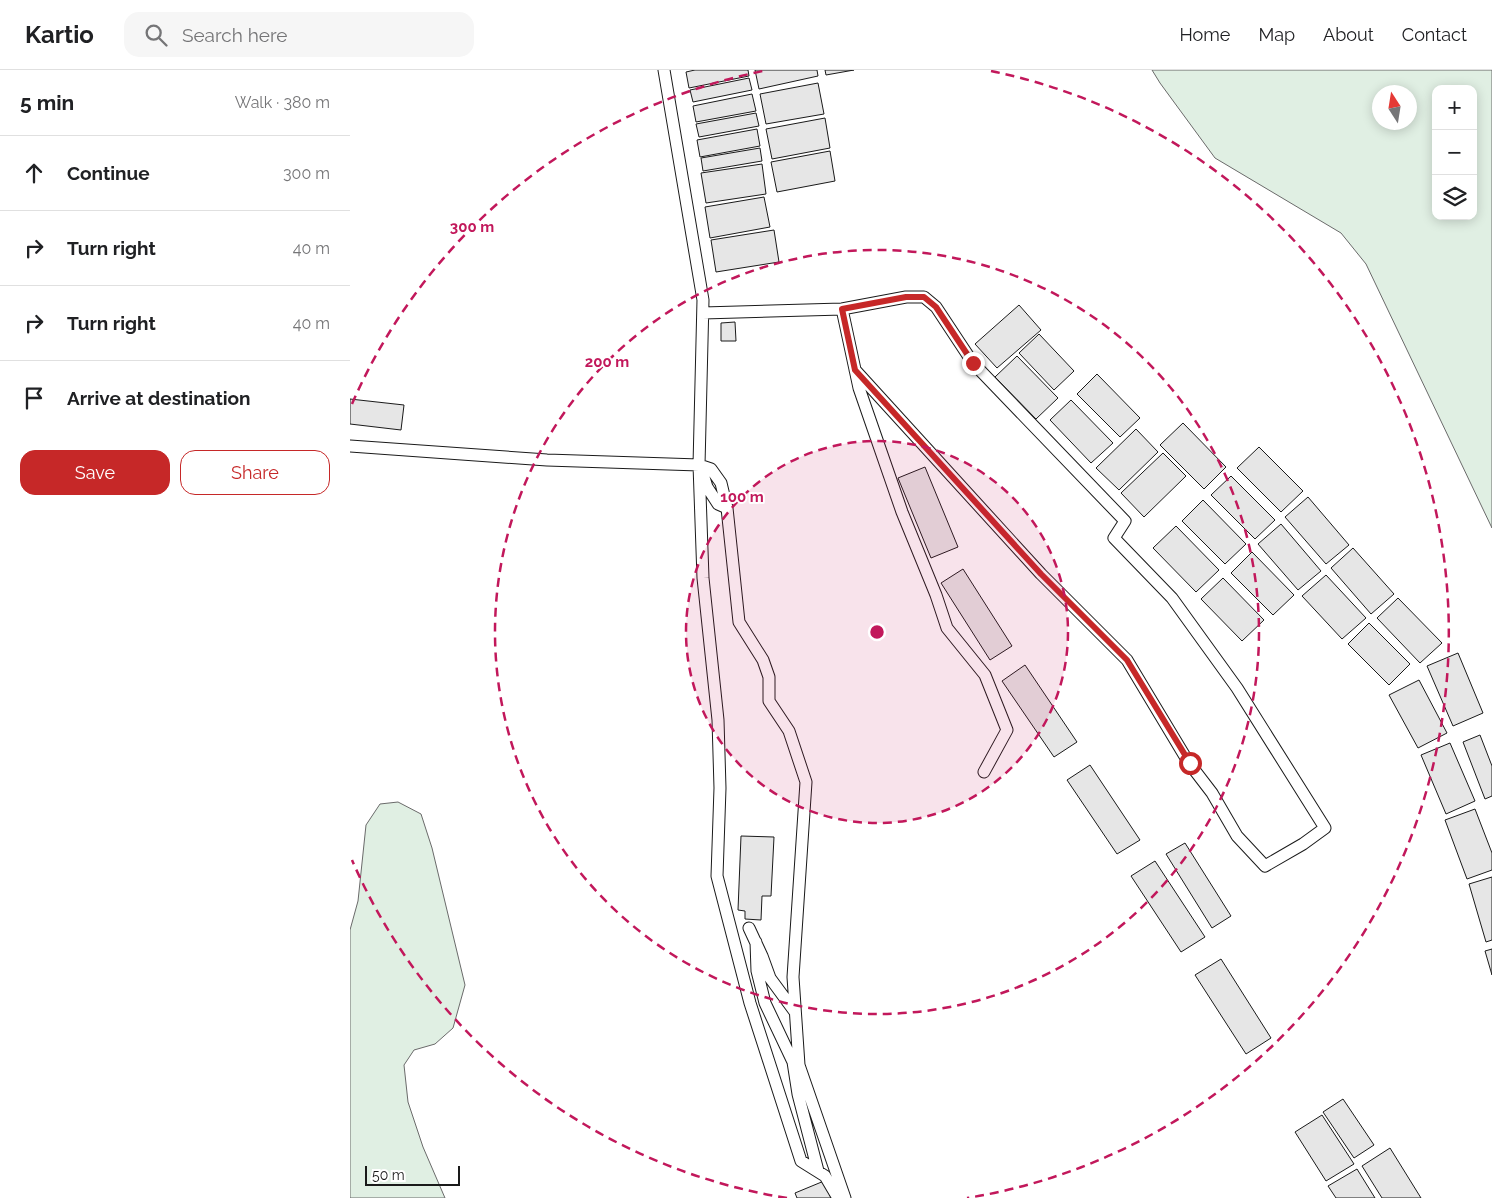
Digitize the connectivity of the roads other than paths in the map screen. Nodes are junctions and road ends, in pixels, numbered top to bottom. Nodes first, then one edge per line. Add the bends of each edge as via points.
1 (664, 70) edge
2 (842, 309) junction
3 (703, 313) junction
4 (855, 370) junction
5 (350, 446) edge
6 (699, 465) junction
7 (984, 772) dead end
8 (749, 928) dead end
9 (756, 942) junction
10 (796, 1013) junction
11 (818, 1171) junction
12 (838, 1198) edge
13 (845, 1198) edge

1 - 3 street
2 - 3 street
2 - 4 street
2 - 4 street via 906,297 924,297 936,307 973,363 1125,521 1114,538 1172,598 1237,688 1325,828 1265,866 1237,836 1127,660 1041,574
3 - 6 street
4 - 7 street via 902,512 947,628 985,675 1007,730
5 - 6 street via 547,460
6 - 10 street via 711,469 721,483 727,508 739,622 763,660 769,677 769,701 789,730 806,782 793,977
6 - 11 street via 703,578 718,720 718,876 750,1003 801,1161
8 - 9 street
9 - 10 street via 770,978
9 - 11 street via 757,971 765,1003 792,1062
10 - 13 street via 799,1065
11 - 12 street

